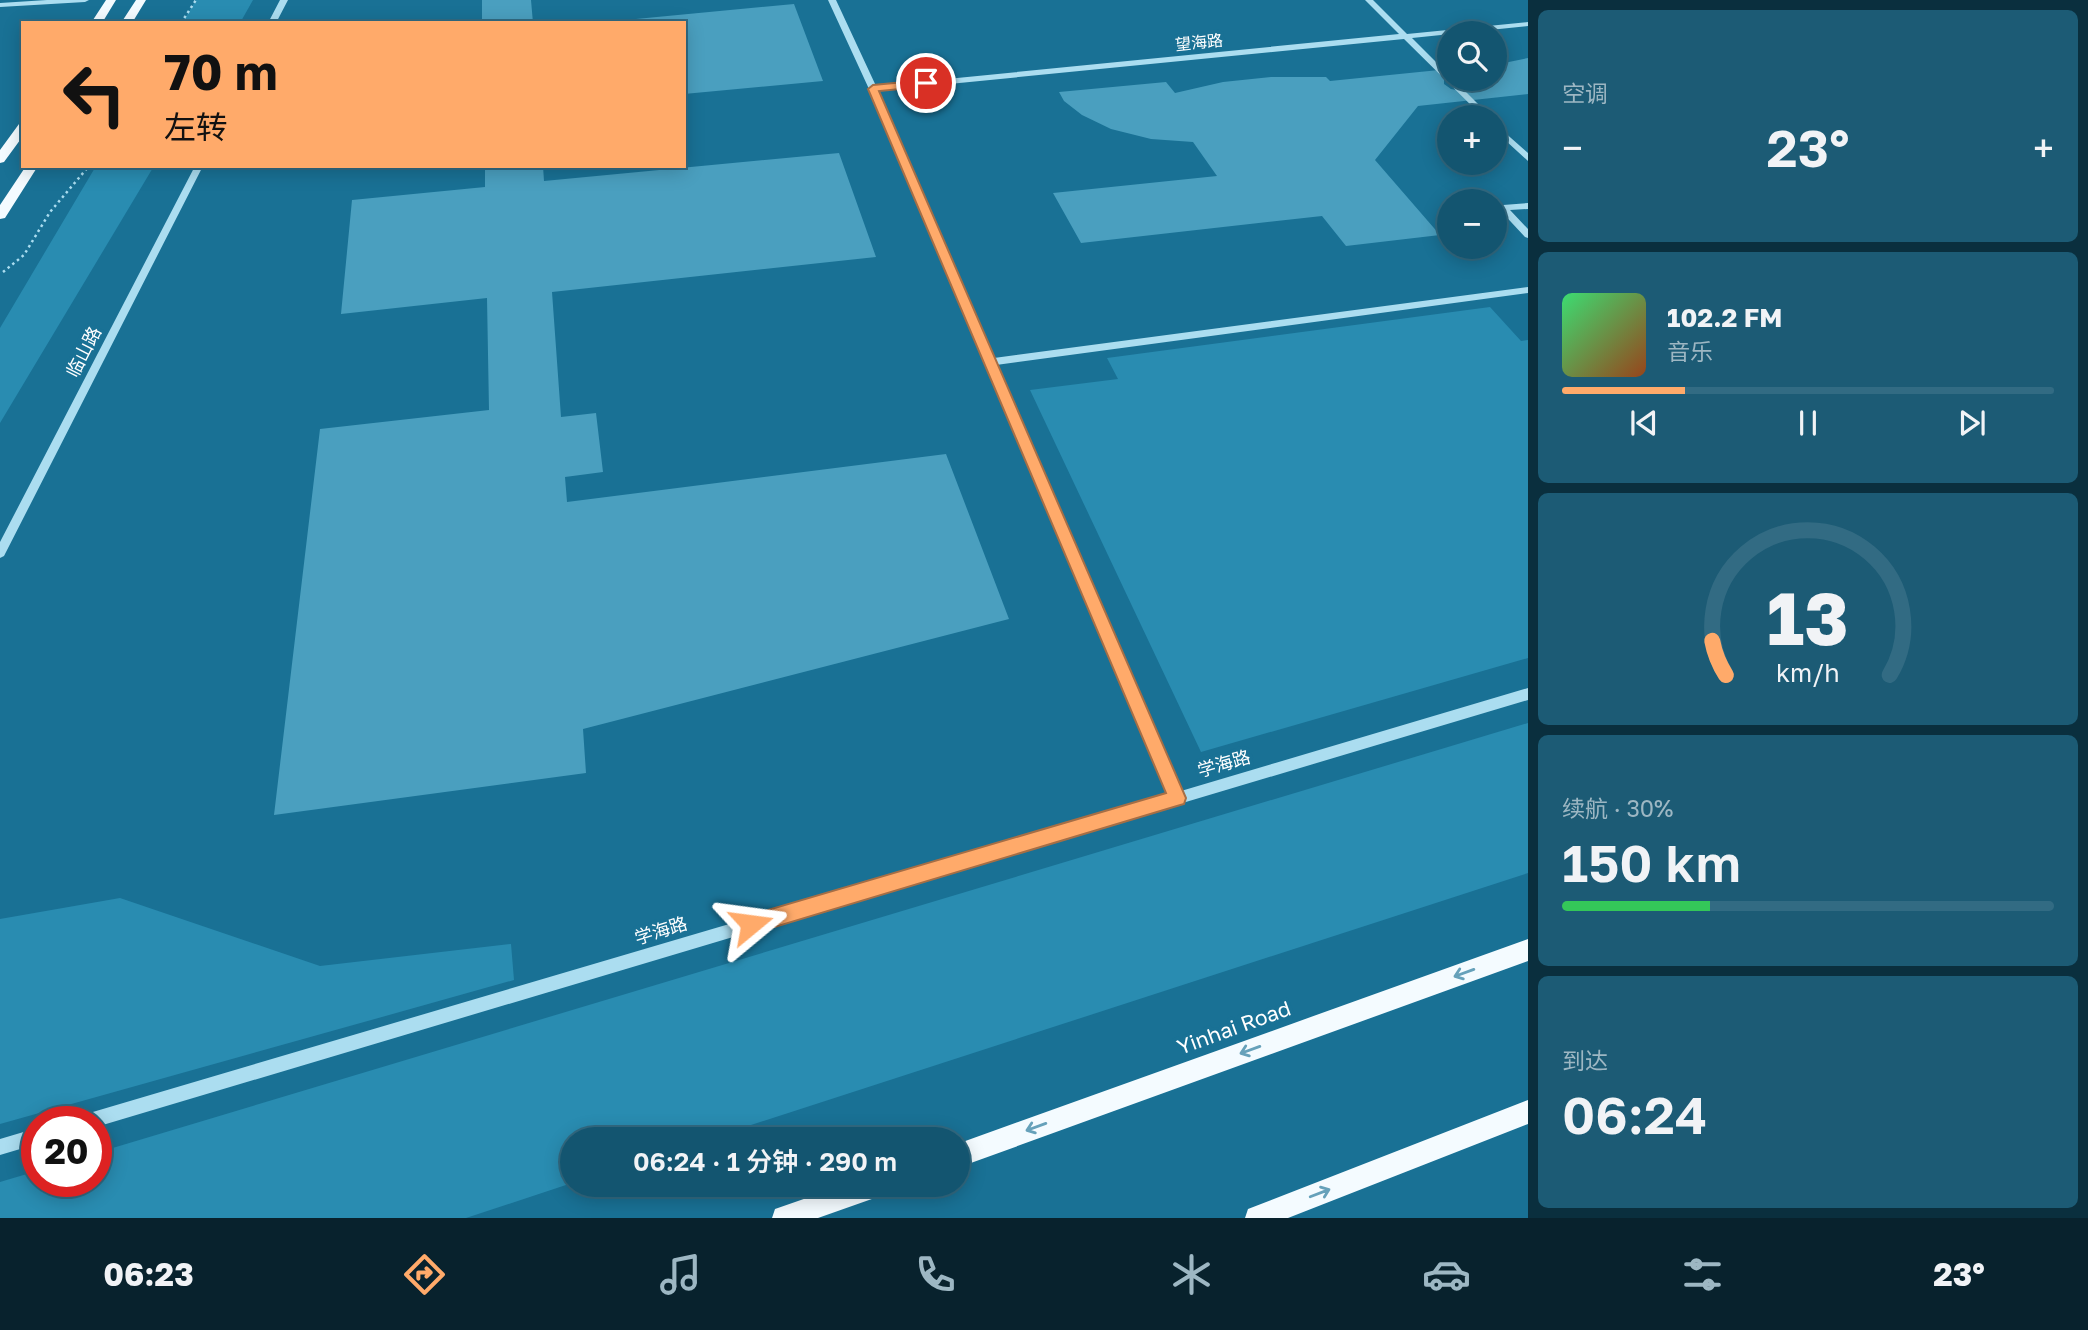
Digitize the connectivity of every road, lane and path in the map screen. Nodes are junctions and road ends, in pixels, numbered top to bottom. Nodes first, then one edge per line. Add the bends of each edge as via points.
1 (85, 0) edge
2 (111, 0) edge
3 (141, 0) edge
4 (195, 0) edge
5 (284, 0) edge
6 (832, 0) edge
7 (1369, 0) edge
8 (0, 5) edge
9 (97, 21) edge
10 (127, 21) edge
11 (182, 21) edge
12 (273, 21) edge
13 (1528, 24) edge
14 (1405, 36) junction
15 (873, 89) junction
16 (1475, 105) edge
17 (21, 130) edge
18 (1507, 138) edge
19 (1528, 158) edge
20 (0, 159) edge
21 (31, 168) edge
22 (87, 168) edge
23 (198, 168) edge
24 (1528, 206) edge
25 (0, 215) edge
26 (1528, 235) edge
27 (3, 272) dead end
28 (1528, 290) edge
29 (991, 362) junction
30 (0, 553) edge
31 (1528, 694) edge
32 (1177, 798) junction
33 (1528, 950) edge
34 (1528, 1112) edge
35 (112, 1114) edge
36 (21, 1141) edge
37 (0, 1147) edge
38 (970, 1151) edge
39 (843, 1197) edge
40 (784, 1218) edge
41 (1256, 1218) edge

1 - 8 street
2 - 9 main road
3 - 10 main road
4 - 11 path
5 - 12 street
6 - 15 street
7 - 14 street
13 - 14 street, 望海路
14 - 15 street, 望海路
14 - 16 street
15 - 29 street
17 - 20 main road
18 - 19 street
21 - 25 main road
22 - 27 path via 50,212 24,256
23 - 30 street, 临山路
24 - 26 street via 1503,208
28 - 29 street
29 - 32 street
31 - 32 street, 学海路
32 - 35 street, 学海路
33 -> 38 main road, Yinhai Road
41 -> 34 main road
36 - 37 street
39 - 40 main road

